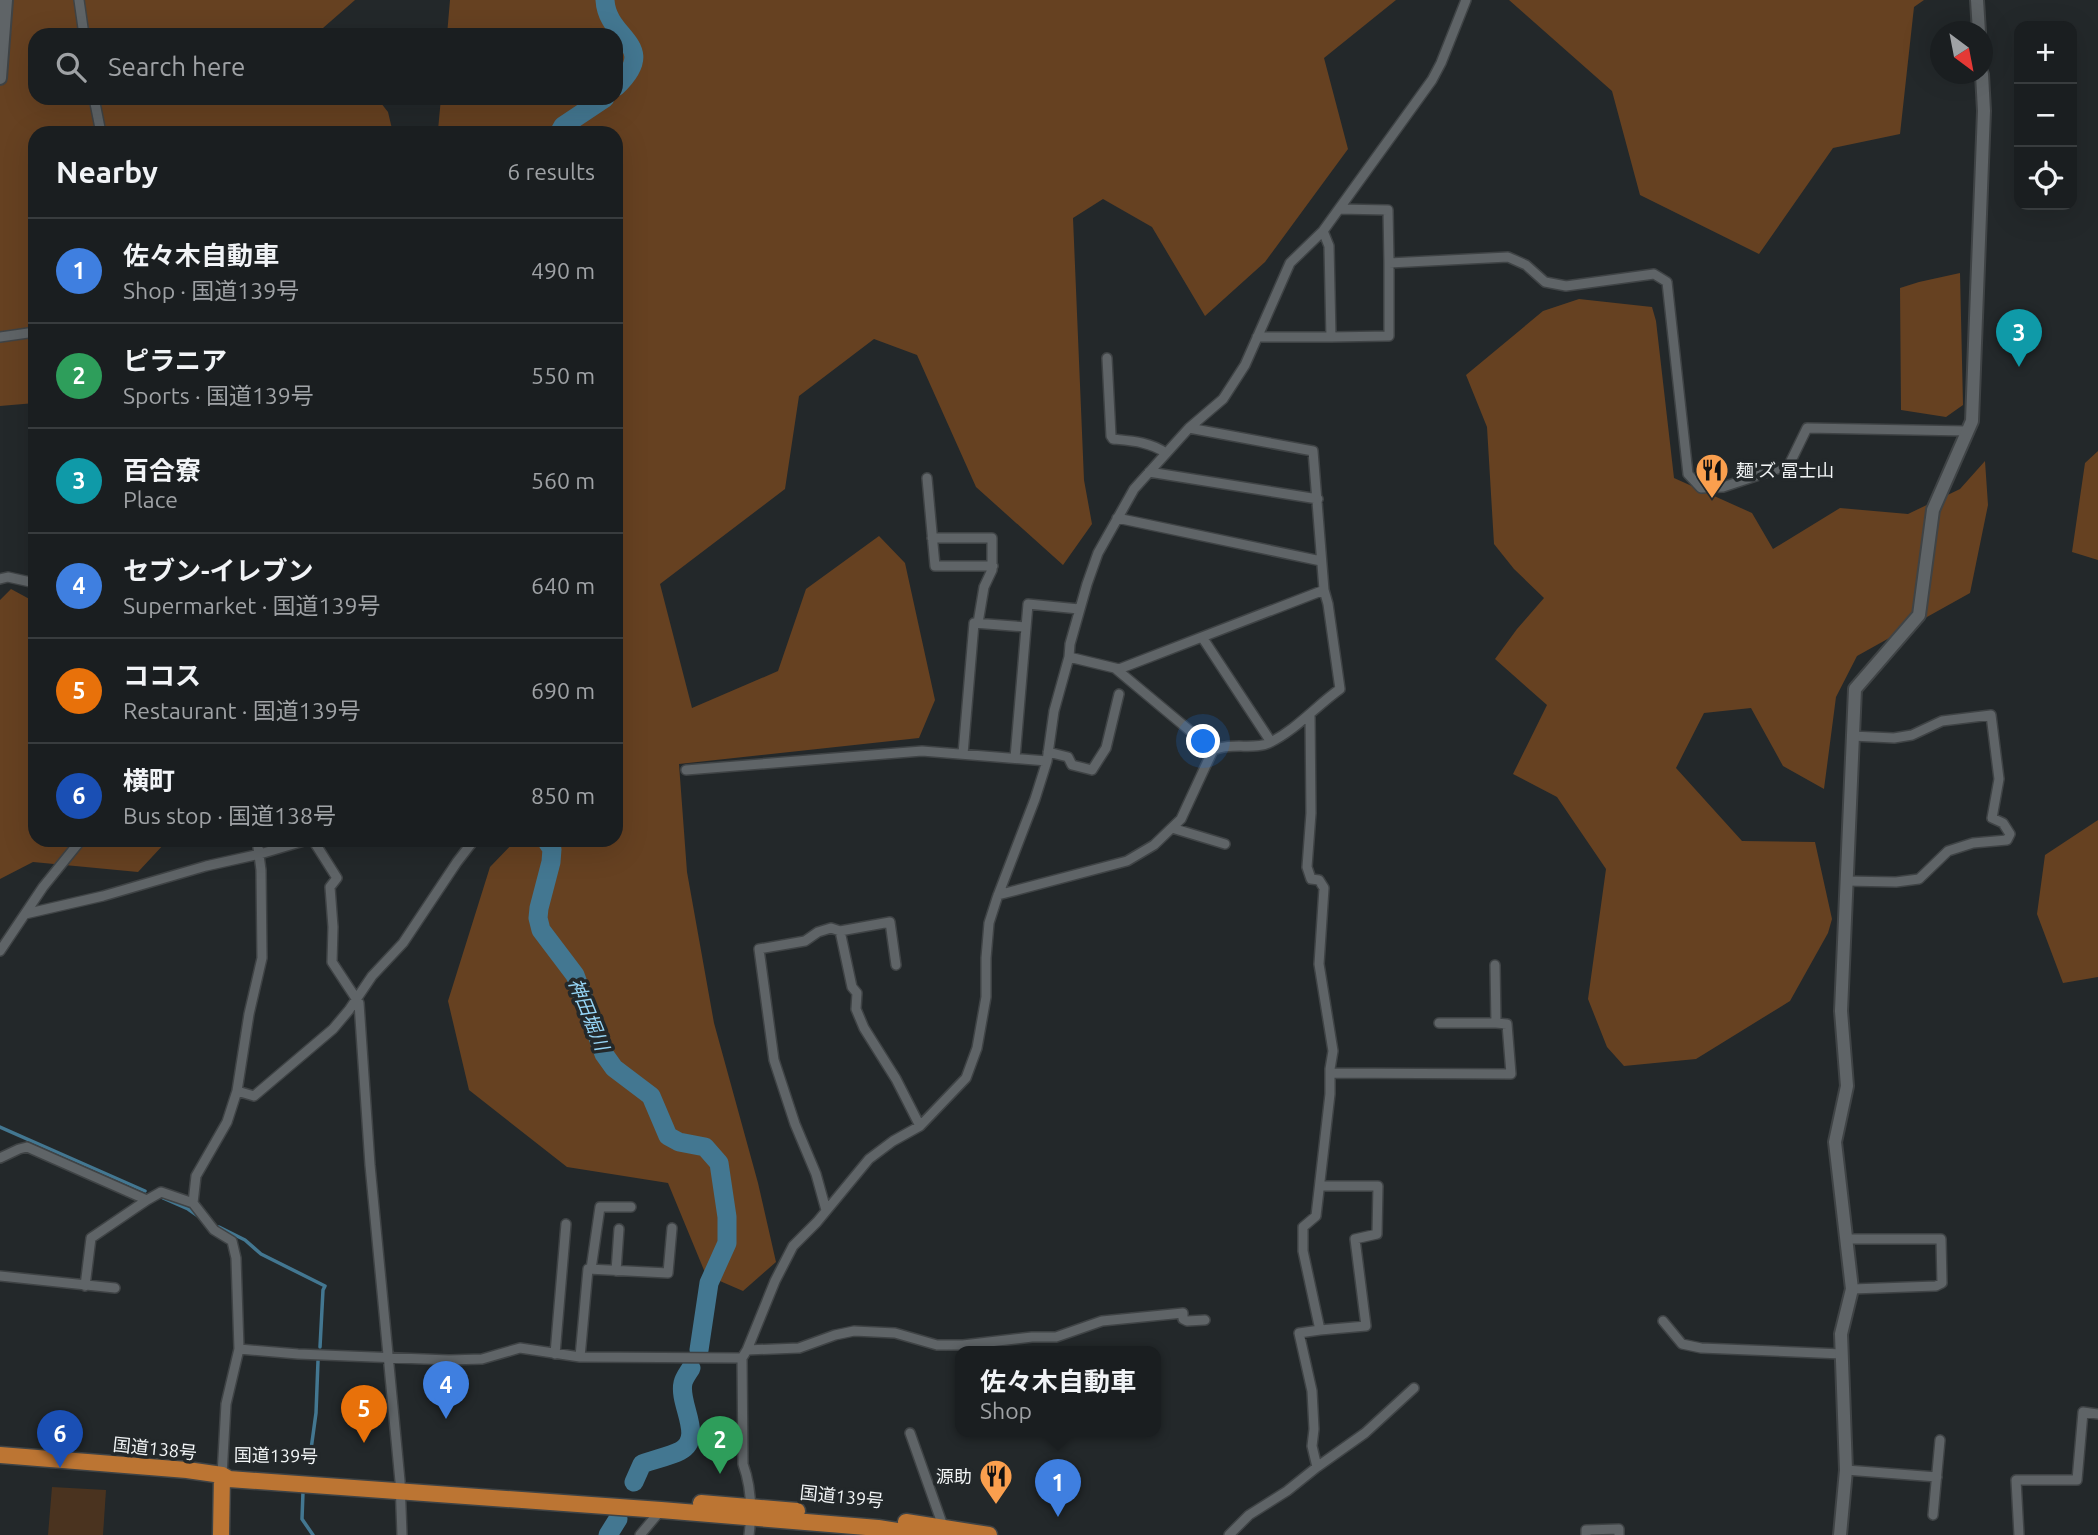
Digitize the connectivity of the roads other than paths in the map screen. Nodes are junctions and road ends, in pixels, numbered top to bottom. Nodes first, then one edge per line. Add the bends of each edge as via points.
1 (6, 0) edge
2 (79, 0) edge
3 (1465, 0) edge
4 (1977, 0) edge
5 (1978, 21) edge
6 (83, 28) edge
7 (0, 79) edge
8 (1983, 84) edge
9 (95, 105) edge
10 (100, 126) edge
11 (1339, 209) junction
12 (1323, 231) junction
13 (1389, 263) junction
14 (28, 333) edge
15 (0, 337) edge
16 (1257, 337) junction
17 (1331, 337) junction
18 (1107, 358) dead end
19 (1189, 428) junction
20 (1966, 431) junction
21 (1167, 453) junction
22 (1149, 471) junction
23 (927, 478) dead end
24 (1318, 499) junction
25 (1117, 518) junction
26 (932, 538) junction
27 (1321, 561) junction
28 (993, 566) junction
29 (0, 579) edge
30 (28, 582) edge
31 (1324, 590) junction
32 (1079, 610) junction
33 (978, 623) junction
34 (1026, 627) junction
35 (1202, 637) junction
36 (1069, 657) junction
37 (1116, 669) junction
38 (1119, 694) dead end
39 (1310, 715) junction
40 (1853, 736) junction
41 (1271, 742) junction
42 (1213, 750) junction
43 (963, 754) junction
44 (1048, 756) junction
45 (1015, 758) junction
46 (685, 769) dead end
47 (1172, 828) junction
48 (1225, 844) dead end
49 (75, 847) edge
50 (258, 847) edge
51 (284, 847) edge
52 (317, 847) edge
53 (469, 847) edge
54 (260, 854) junction
55 (1846, 881) junction
56 (998, 895) junction
57 (25, 914) junction
58 (840, 931) junction
59 (0, 951) edge
60 (896, 965) dead end
61 (1495, 965) dead end
62 (356, 998) junction
63 (1439, 1023) dead end
64 (1496, 1023) junction
65 (1330, 1073) junction
66 (237, 1091) junction
67 (920, 1126) junction
68 (0, 1158) edge
69 (1320, 1186) junction
70 (147, 1200) junction
71 (193, 1203) junction
72 (631, 1207) dead end
73 (826, 1210) junction
74 (566, 1224) dead end
75 (672, 1228) dead end
76 (620, 1229) dead end
77 (1846, 1239) junction
78 (591, 1269) junction
79 (616, 1271) junction
80 (0, 1276) edge
81 (85, 1286) junction
82 (115, 1288) dead end
83 (1852, 1289) junction
84 (1205, 1320) dead end
85 (1663, 1321) dead end
86 (1320, 1330) junction
87 (239, 1349) junction
88 (1842, 1353) junction
89 (555, 1354) junction
90 (744, 1354) junction
91 (388, 1356) junction
92 (580, 1357) junction
93 (1414, 1388) dead end
94 (2098, 1414) edge
95 (910, 1433) dead end
96 (1940, 1440) dead end
97 (0, 1455) edge
98 (1317, 1468) junction
99 (1846, 1469) junction
100 (222, 1475) junction
101 (1937, 1477) junction
102 (400, 1485) junction
103 (661, 1510) junction
104 (751, 1512) junction
105 (1933, 1515) dead end
106 (943, 1526) junction
107 (221, 1535) edge
108 (402, 1535) edge
109 (640, 1535) edge
110 (749, 1535) edge
111 (923, 1535) edge
112 (989, 1535) edge
113 (1228, 1535) edge
114 (1586, 1535) edge
115 (1619, 1535) edge
116 (1840, 1535) edge
117 (2020, 1535) edge

1 - 7 street
2 - 6 street
3 - 11 street via 1432,80
4 - 5 street
8 - 20 street via 1972,421
9 - 10 street
11 - 12 street
11 - 13 street via 1388,211
12 - 16 street via 1290,263
12 - 17 street via 1329,246
13 - 17 street via 1390,335
13 - 20 street via 1508,257 1545,282 1566,286 1654,274 1667,282 1688,474 1701,488 1723,487 1789,465 1807,428
14 - 15 street
16 - 17 street
16 - 19 street via 1223,399
18 - 21 street via 1111,436
19 - 21 street
19 - 24 street via 1313,451
20 - 40 street via 1933,510 1919,615 1855,689
21 - 22 street
22 - 24 street
22 - 25 street
23 - 26 street
24 - 27 street
25 - 27 street
25 - 32 street via 1098,553
26 - 28 street via 935,566
26 - 28 street via 992,538
27 - 31 street
28 - 33 street
29 - 30 street
31 - 35 street
31 - 39 street via 1340,689
32 - 34 street via 1028,604
32 - 36 street
33 - 34 street
33 - 43 street via 974,623
34 - 45 street
35 - 37 street
35 - 41 street
36 - 37 street
36 - 44 street
37 - 42 street
38 - 44 street via 1106,748 1092,770 1072,765 1068,757
39 - 41 street
39 - 65 street via 1307,867 1311,879 1319,880 1324,888 1319,964 1332,1051
40 - 55 street
40 - 55 street via 1895,738 1942,721 1991,715 1998,779 1992,818 2003,823 2010,834 2007,840 1948,851 1919,879
41 - 42 street
42 - 47 street via 1181,819
43 - 45 street
43 - 46 street via 922,751
44 - 45 street
44 - 56 street
47 - 48 street
47 - 56 street via 1127,861
49 - 57 street
50 - 54 street
51 - 54 street
52 - 62 street via 337,878 330,887 332,962
53 - 62 street via 403,943
54 - 57 street
54 - 66 street via 262,958
55 - 77 street via 1841,1011 1847,1086 1835,1142
56 - 67 street via 989,923 986,997 977,1048 966,1078
57 - 59 street
58 - 60 street via 890,922
58 - 67 street via 857,993 856,1009
58 - 73 street via 831,928 805,941 760,949 778,1077
61 - 64 street
62 - 66 street via 333,1028 254,1096
62 - 91 street
63 - 64 street
64 - 65 street via 1507,1024 1511,1074
65 - 69 street
66 - 71 street via 227,1122 196,1176
67 - 73 street via 869,1159
68 - 70 street via 27,1147
69 - 86 street via 1316,1216 1303,1227 1303,1251
69 - 86 street via 1378,1186 1377,1234 1355,1239 1366,1326
70 - 71 street via 162,1192
70 - 81 street via 91,1238
71 - 87 street via 214,1230 232,1241
72 - 78 street via 600,1208
73 - 90 street via 793,1246
74 - 89 street
75 - 79 street via 668,1273
76 - 79 street
77 - 83 street
77 - 83 street via 1941,1239 1942,1283
78 - 79 street
78 - 92 street
80 - 81 street
81 - 82 street
83 - 88 street via 1841,1334
84 - 90 street via 1187,1321 1182,1313 1121,1318 1056,1337 963,1345 854,1331 799,1348
85 - 88 street via 1682,1344 1691,1346
86 - 98 street via 1299,1333 1311,1391
87 - 91 street
87 - 100 street via 226,1404
88 - 99 street
89 - 91 street via 520,1348 482,1359
89 - 92 street
90 - 92 street
90 - 104 street via 743,1464
91 - 102 street
93 - 98 street via 1365,1433
94 - 117 street via 2084,1412 2077,1480 2016,1480
95 - 106 street
96 - 101 street
97 - 100 highway, 国道138号
98 - 113 street
99 - 101 street
99 - 116 street
100 - 102 highway, 国道139号 via 229,1479
100 - 107 highway
101 - 105 street
102 - 103 highway, 国道139号
102 - 104 highway, 国道139号
102 - 108 street
103 - 104 highway, 国道139号
103 - 109 street
104 - 106 highway, 国道139号
104 - 110 street
104 - 111 highway, 国道139号
106 - 112 highway, 国道139号
114 - 115 street via 1586,1530 1619,1529

